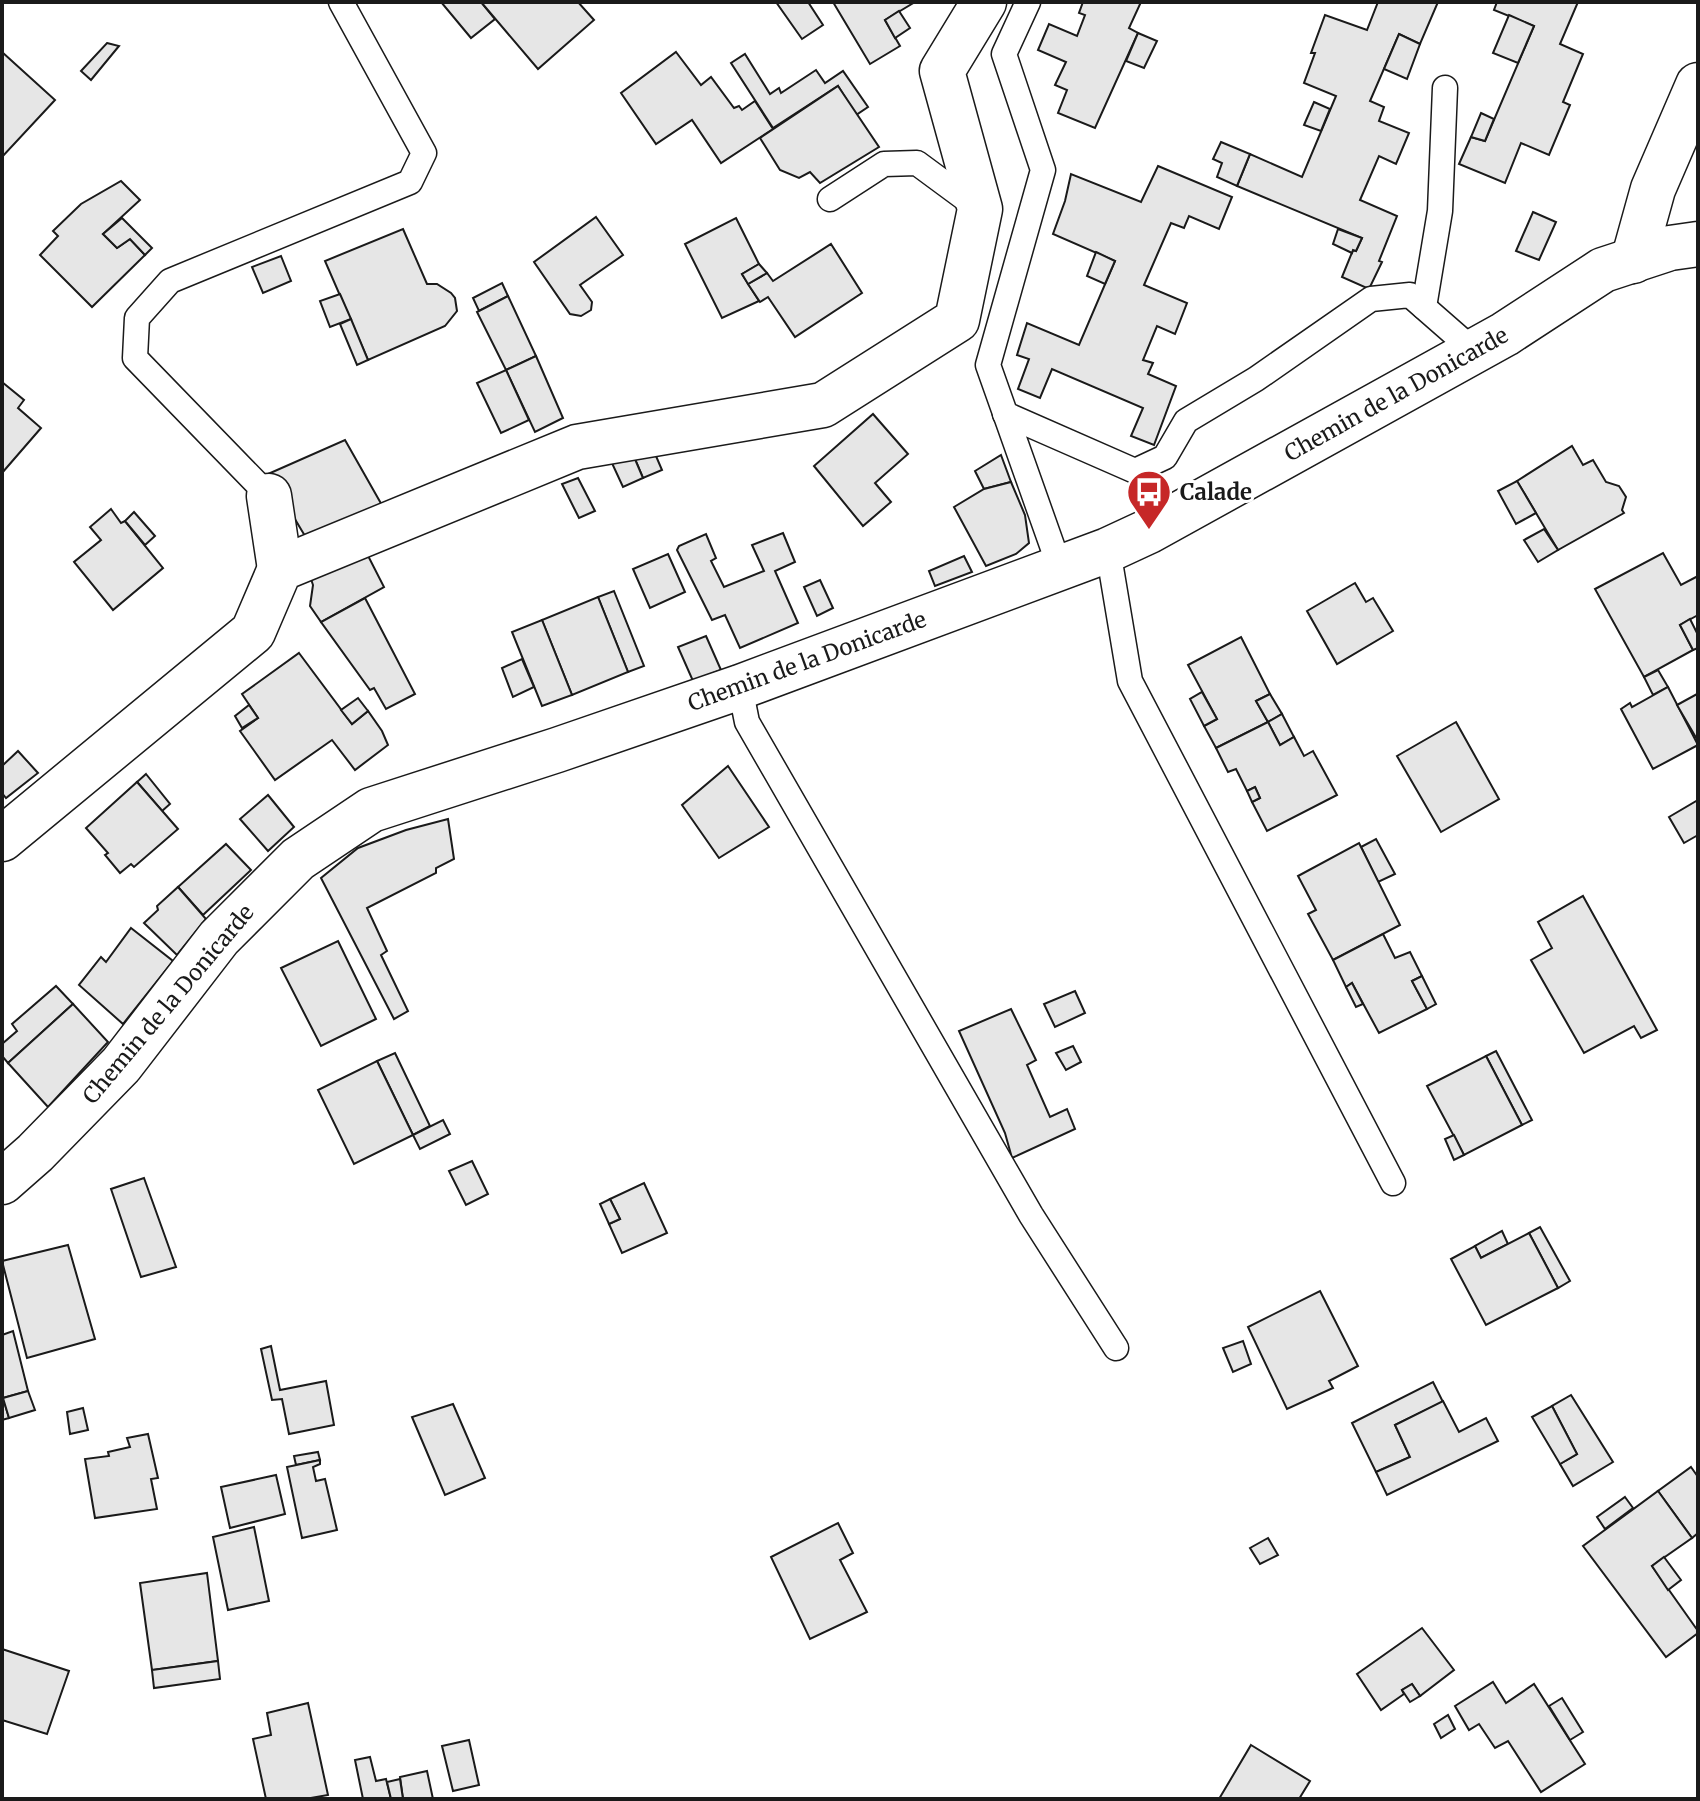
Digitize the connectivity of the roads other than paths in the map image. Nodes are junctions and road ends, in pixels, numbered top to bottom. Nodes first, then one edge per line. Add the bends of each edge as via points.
1 (341, 2) edge
2 (984, 2) edge
3 (1028, 2) edge
4 (1698, 85) edge
5 (1445, 88) dead end
6 (830, 199) dead end
7 (980, 209) junction
8 (1698, 244) edge
9 (1633, 261) junction
10 (1424, 307) junction
11 (1474, 351) junction
12 (1005, 414) junction
13 (269, 496) joint
14 (1108, 550) junction
15 (1060, 568) junction
16 (280, 569) junction
17 (740, 687) junction
18 (2, 839) edge
19 (2, 1182) edge
20 (1393, 1183) dead end
21 (1116, 1348) dead end

1 - 13 lane via 424,153 410,182 170,281 137,318 135,358
2 - 7 street via 942,71
3 - 12 lane via 1004,54 1043,170 988,365
4 - 9 street via 1653,189
5 - 10 lane via 1440,211
6 - 7 lane via 884,164 917,163
7 - 16 street via 957,320 823,405 577,447
8 - 9 street, Chemin de la Donicarde
9 - 11 street, Chemin de la Donicarde via 1603,270
10 - 11 lane
10 - 12 lane via 1410,295 1371,299 1186,421 1165,457 1135,471
11 - 14 street, Chemin de la Donicarde
12 - 15 lane
13 - 16 street
14 - 15 street, Chemin de la Donicarde
14 - 20 lane via 1130,681
15 - 17 street, Chemin de la Donicarde
16 - 18 street via 253,632
17 - 19 street, Chemin de la Donicarde via 371,810 298,859 219,938 121,1065
17 - 21 lane via 747,722 1031,1215

